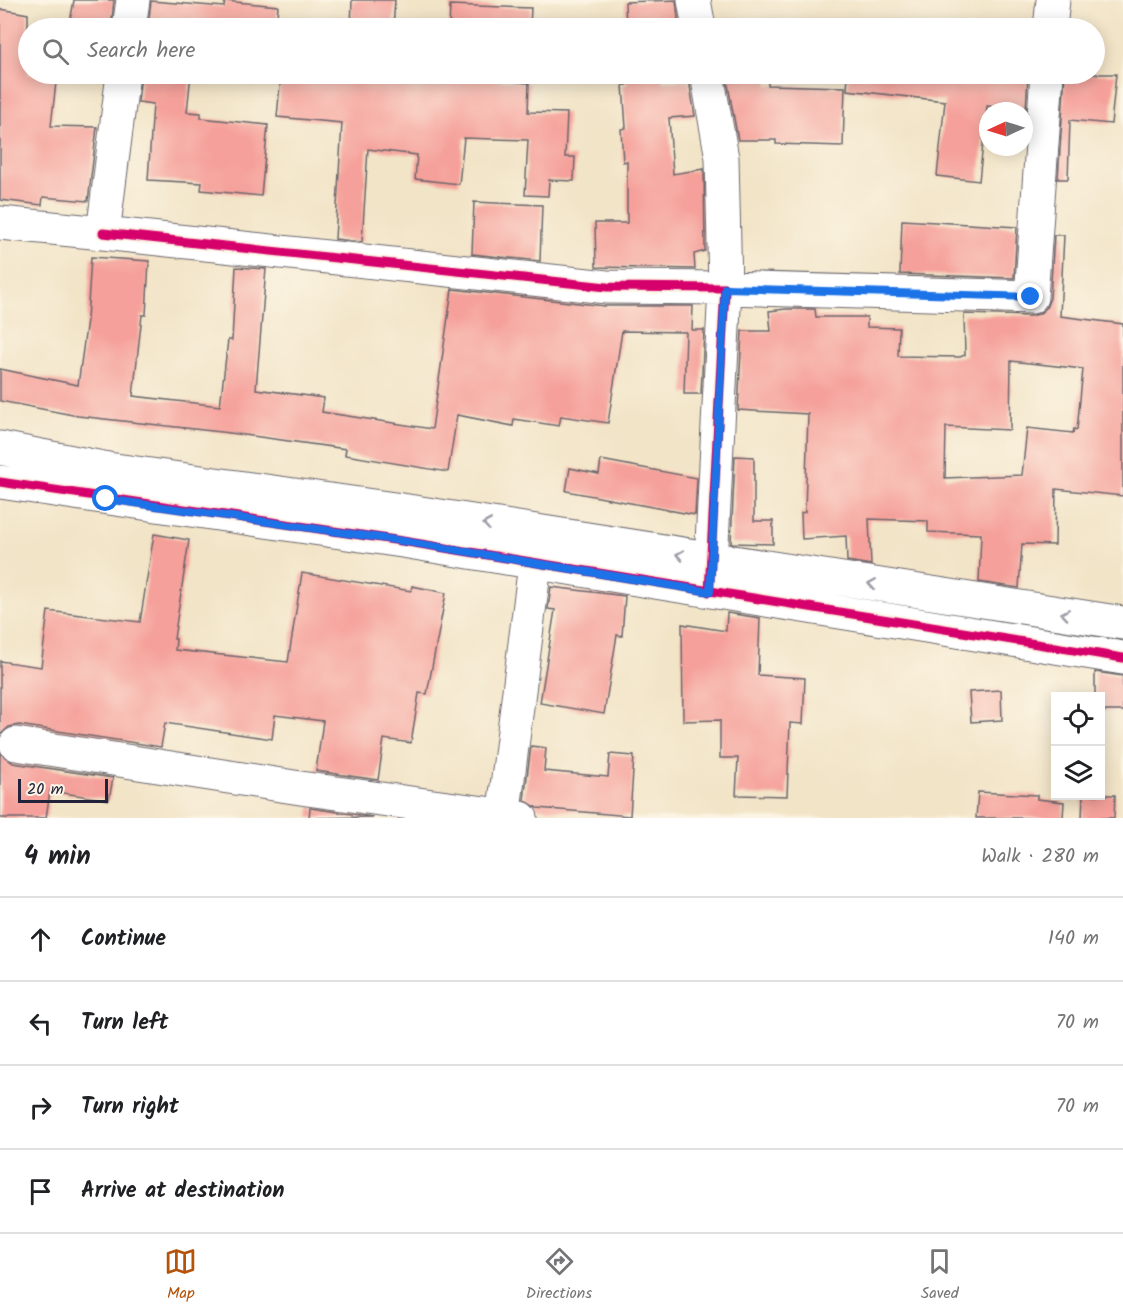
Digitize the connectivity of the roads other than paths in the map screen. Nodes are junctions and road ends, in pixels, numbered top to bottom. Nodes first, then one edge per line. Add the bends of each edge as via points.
1 (133, 0) edge
2 (694, 0) edge
3 (1053, 0) edge
4 (130, 18) edge
5 (697, 18) edge
6 (1051, 18) edge
7 (122, 84) edge
8 (709, 84) edge
9 (1046, 84) edge
10 (0, 223) edge
11 (103, 233) junction
12 (725, 288) junction
13 (0, 448) edge
14 (0, 482) edge
15 (713, 560) junction
16 (535, 564) junction
17 (710, 592) junction
18 (1123, 623) edge
19 (1123, 658) edge
20 (16, 744) dead end
21 (509, 817) edge

1 - 4 street
2 - 5 street
3 - 6 street
7 - 11 street
8 - 12 street via 722,158
9 - 12 street via 1031,297
10 - 11 street
11 - 12 street via 607,287
12 - 15 street
15 -> 13 street via 402,510 108,469
14 - 16 street
15 - 17 street
18 -> 15 street
16 - 17 street
16 - 21 street
17 - 19 street
20 - 21 street

